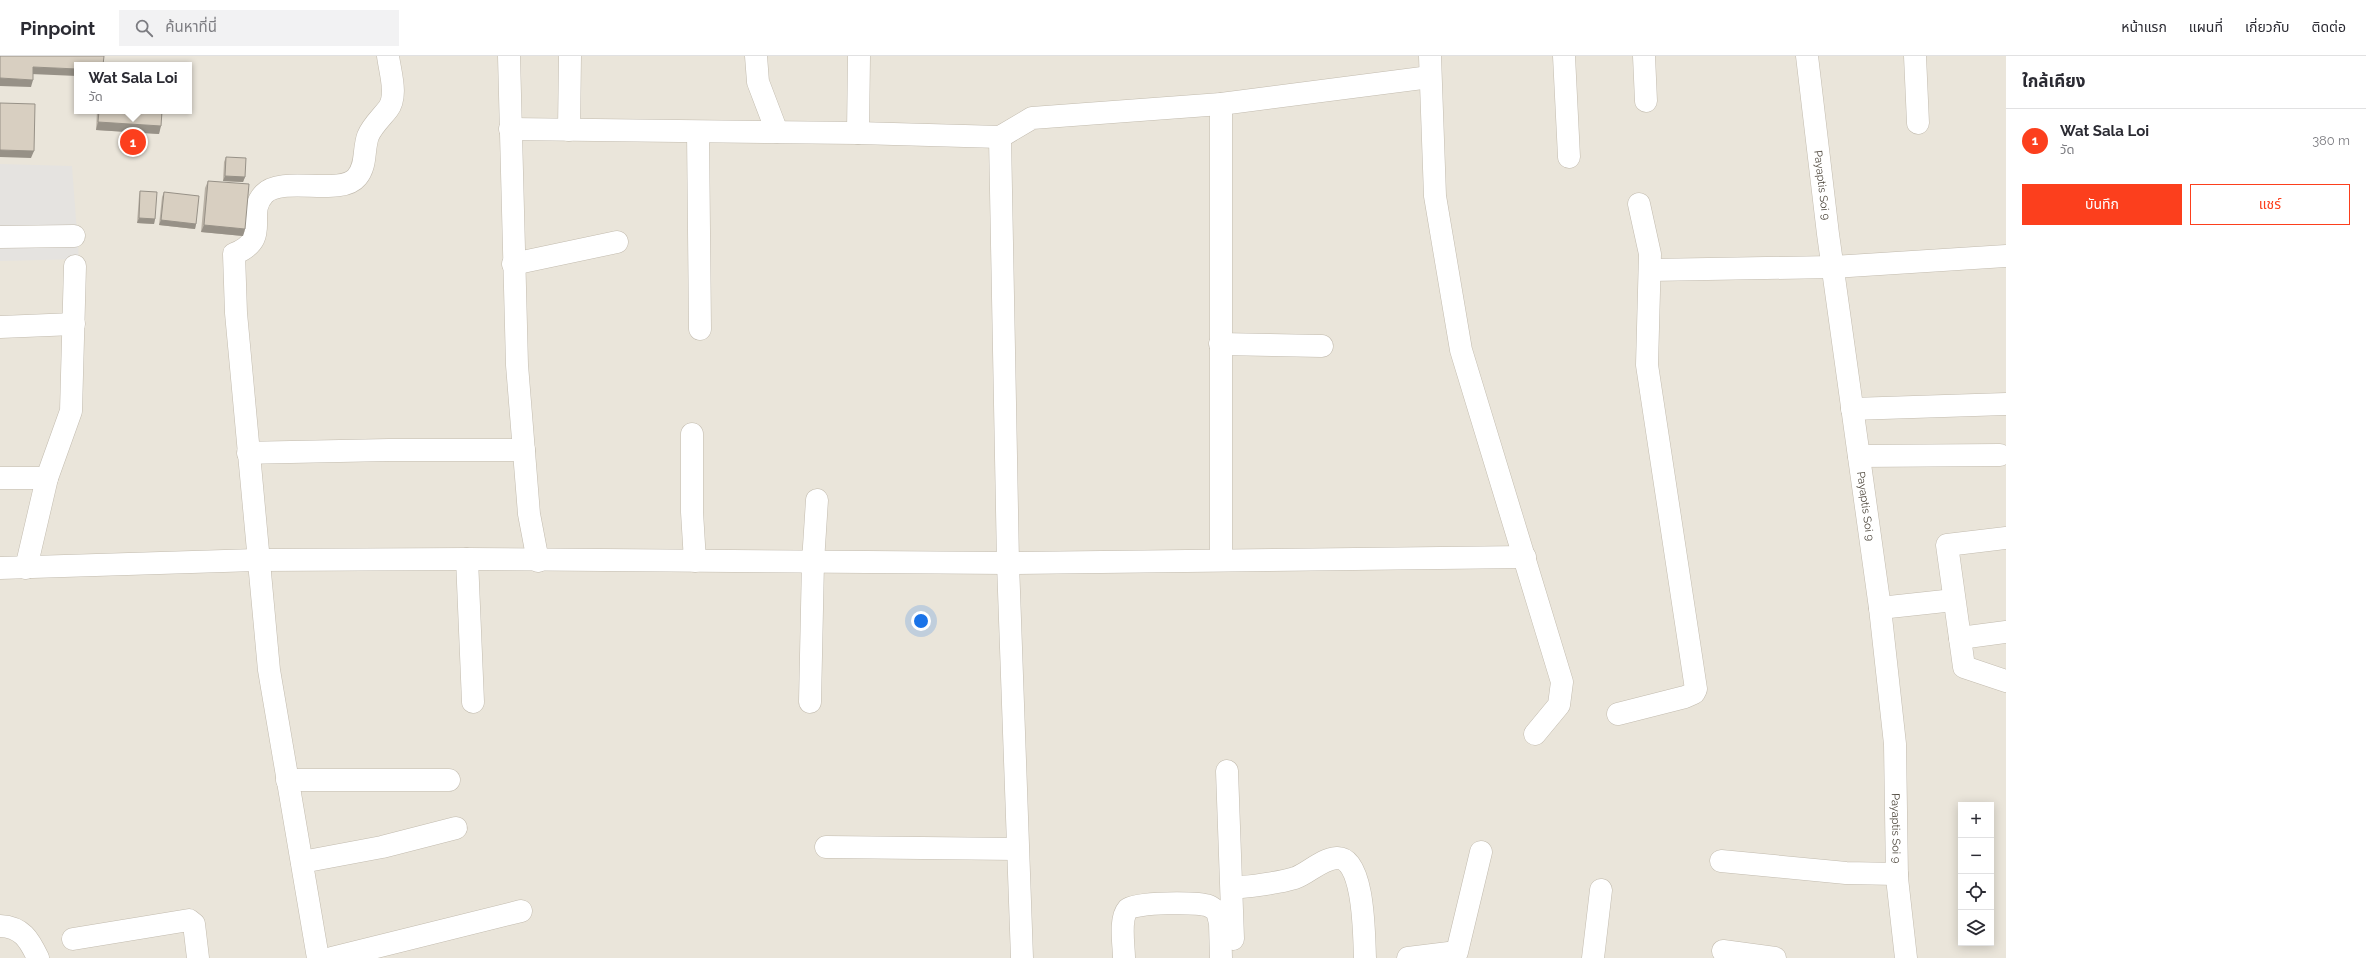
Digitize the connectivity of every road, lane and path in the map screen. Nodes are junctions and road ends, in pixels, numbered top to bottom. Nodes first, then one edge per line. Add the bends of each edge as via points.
1 (388, 56) edge
2 (509, 56) edge
3 (570, 56) edge
4 (756, 56) edge
5 (859, 56) edge
6 (1430, 56) edge
7 (1564, 56) edge
8 (1644, 56) edge
9 (1807, 56) edge
10 (1915, 56) edge
11 (1430, 77) junction
12 (1646, 101) dead end
13 (1221, 104) junction
14 (1918, 123) dead end
15 (510, 129) junction
16 (569, 130) junction
17 (698, 132) junction
18 (776, 132) junction
19 (858, 133) junction
20 (1005, 134) junction
21 (1569, 157) dead end
22 (1639, 204) dead end
23 (74, 236) dead end
24 (0, 237) edge
25 (617, 242) dead end
26 (2006, 256) edge
27 (513, 264) junction
28 (75, 266) dead end
29 (1832, 267) junction
30 (1650, 270) junction
31 (74, 324) junction
32 (0, 327) edge
33 (700, 329) dead end
34 (1220, 344) junction
35 (1322, 346) dead end
36 (2006, 404) edge
37 (1852, 409) junction
38 (692, 434) dead end
39 (524, 450) junction
40 (248, 452) junction
41 (2000, 455) dead end
42 (1859, 456) junction
43 (0, 478) edge
44 (47, 478) junction
45 (817, 500) dead end
46 (2006, 538) edge
47 (1525, 557) junction
48 (467, 559) junction
49 (258, 560) junction
50 (1220, 560) junction
51 (538, 561) junction
52 (695, 561) junction
53 (813, 562) junction
54 (1013, 563) junction
55 (0, 568) edge
56 (26, 568) junction
57 (1954, 600) junction
58 (1880, 608) junction
59 (2006, 632) edge
60 (1960, 638) junction
61 (2006, 680) edge
62 (473, 702) dead end
63 (810, 702) dead end
64 (1618, 714) dead end
65 (1535, 734) dead end
66 (1227, 771) dead end
67 (287, 780) junction
68 (449, 780) dead end
69 (456, 828) dead end
70 (826, 847) dead end
71 (1017, 849) junction
72 (1481, 852) dead end
73 (1721, 861) dead end
74 (302, 862) junction
75 (1897, 874) junction
76 (1232, 888) junction
77 (1601, 890) dead end
78 (521, 911) dead end
79 (0, 926) edge
80 (73, 939) dead end
81 (1723, 951) dead end
82 (38, 958) edge
83 (198, 958) edge
84 (318, 958) edge
85 (332, 958) edge
86 (1022, 958) edge
87 (1124, 958) edge
88 (1221, 958) edge
89 (1234, 958) edge
90 (1365, 958) edge
91 (1408, 958) edge
92 (1593, 958) edge
93 (1775, 958) edge
94 (1906, 958) edge

1 - 40 street via 392,102 368,136 364,161 357,177 343,184 292,186 268,191 259,202 254,241 248,248 234,254 236,313
2 - 15 street
3 - 16 street
4 - 18 street via 757,78
5 - 19 street
6 - 11 street
7 - 21 street
8 - 12 street
9 - 29 street, Payaptis Soi 9
10 - 14 street
11 - 13 street
11 - 47 street via 1435,196 1461,350
13 - 20 street via 1032,118
13 - 34 street
15 - 16 street
15 - 27 street
16 - 17 street
17 - 18 street
17 - 33 street
18 - 19 street
19 - 20 street
20 - 54 street
22 - 30 street via 1650,254
23 - 24 street
25 - 27 street
26 - 29 street
27 - 39 street via 516,365
28 - 31 street
29 - 30 street
29 - 37 street, Payaptis Soi 9
30 - 64 street via 1647,365 1696,689 1694,693 1685,697
31 - 32 street
31 - 44 street via 71,411
34 - 35 street
34 - 50 street
36 - 37 street
37 - 42 street, Payaptis Soi 9
38 - 52 street
39 - 40 street
39 - 51 street via 529,514
40 - 49 street
41 - 42 street
42 - 58 street, Payaptis Soi 9
43 - 44 street
44 - 56 street
45 - 53 street
46 - 57 street via 1947,545
47 - 50 street
47 - 65 street via 1562,682 1559,705
48 - 49 street
48 - 51 street
48 - 62 street
49 - 56 street
49 - 67 street via 270,670
50 - 54 street
51 - 52 street
52 - 53 street
53 - 54 street
53 - 63 street
54 - 71 street
55 - 56 street
57 - 58 street
57 - 60 street
58 - 75 street, Payaptis Soi 9 via 1895,744
59 - 60 street
60 - 61 street via 1964,666
66 - 76 street
67 - 68 street
67 - 74 street
69 - 74 street via 382,847
70 - 71 street
71 - 86 street
72 - 91 street via 1457,952
73 - 75 street via 1846,873
74 - 84 street
75 - 94 street, Payaptis Soi 9
76 - 89 street
76 - 90 street via 1284,881 1332,859 1344,860 1357,879 1361,897
77 - 92 street
78 - 85 street
79 - 82 street via 20,930
80 - 83 street via 190,920 194,927
81 - 93 street
87 - 88 street via 1124,919 1129,908 1157,904 1199,904 1217,911 1220,922

